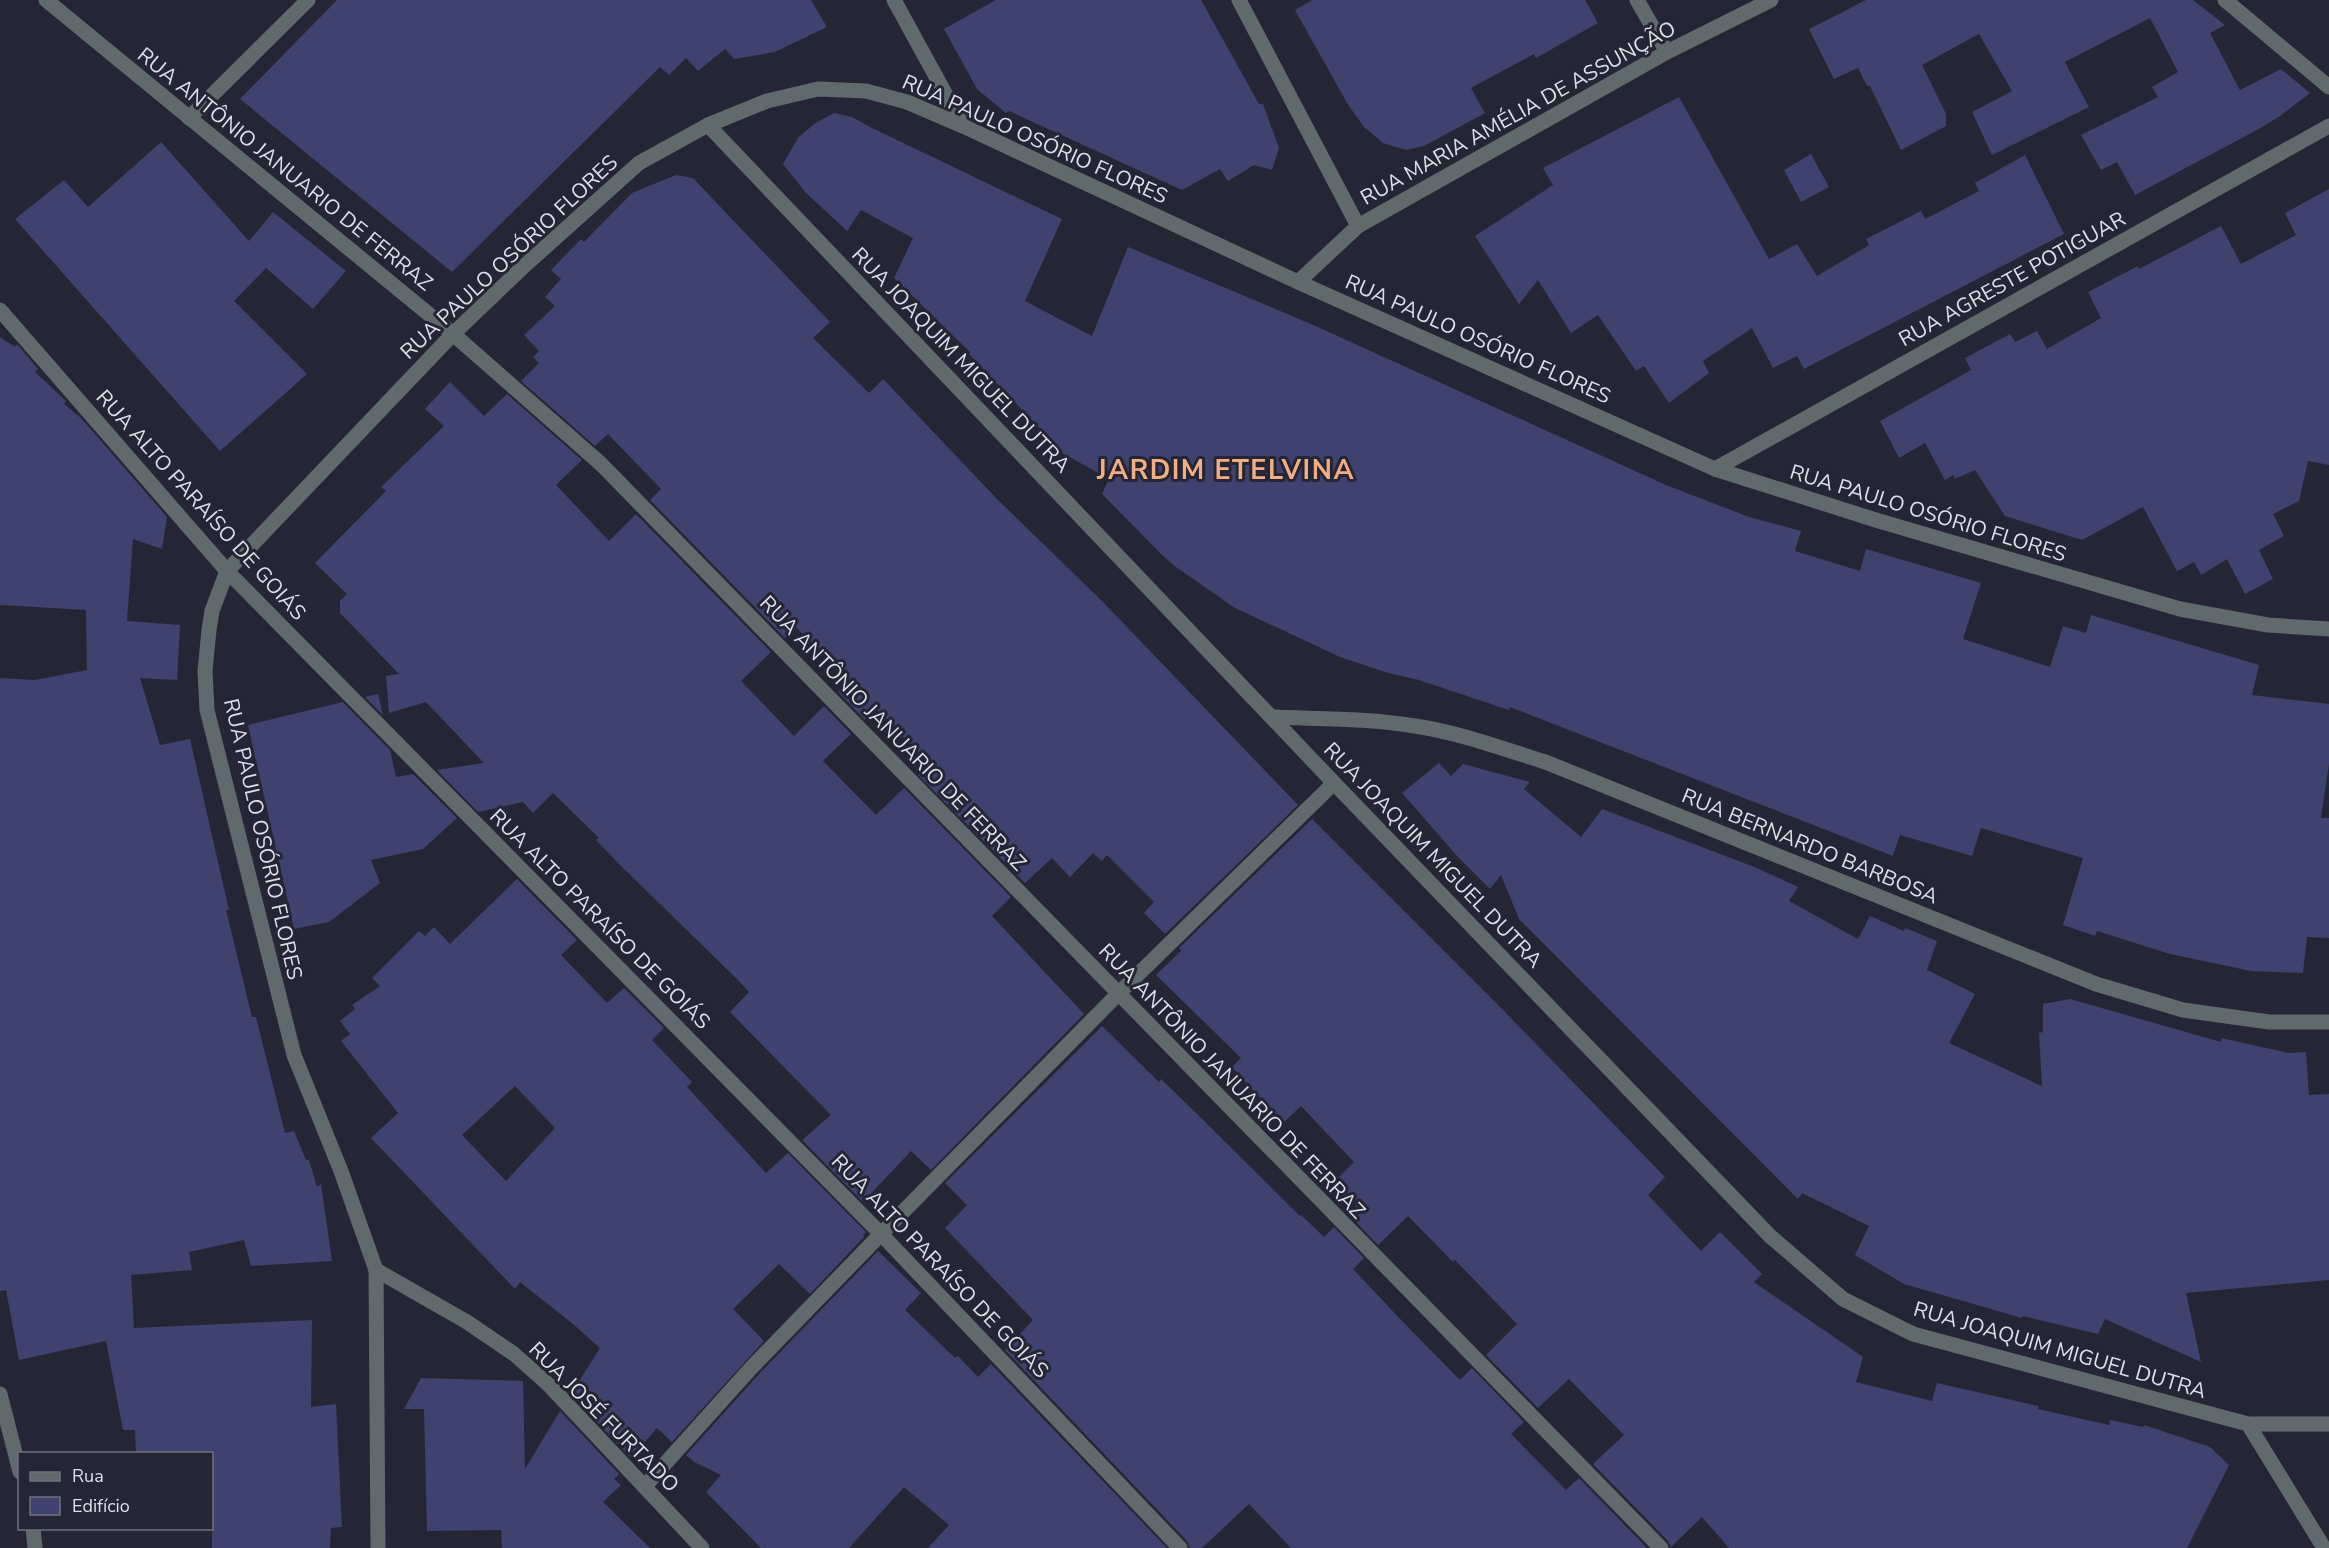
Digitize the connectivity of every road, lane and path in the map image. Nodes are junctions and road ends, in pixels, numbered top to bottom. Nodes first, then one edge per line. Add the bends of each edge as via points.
1 (46, 0) edge
2 (308, 0) edge
3 (894, 0) edge
4 (1239, 0) edge
5 (1637, 0) edge
6 (1771, 0) edge
7 (2225, 0) edge
8 (1667, 52) junction
9 (2329, 87) edge
10 (189, 118) junction
11 (708, 125) junction
12 (963, 126) junction
13 (2329, 126) edge
14 (1359, 226) junction
15 (1298, 282) junction
16 (0, 310) edge
17 (453, 334) junction
18 (1715, 469) junction
19 (227, 571) junction
20 (2329, 629) edge
21 (1273, 717) junction
22 (1334, 783) junction
23 (1118, 994) junction
24 (2329, 1022) edge
25 (881, 1234) junction
26 (376, 1270) junction
27 (0, 1394) edge
28 (2248, 1424) junction
29 (2329, 1424) edge
30 (18, 1464) edge
31 (645, 1486) junction
32 (33, 1530) edge
33 (35, 1548) edge
34 (378, 1548) edge
35 (702, 1548) edge
36 (1180, 1548) edge
37 (1661, 1548) edge
38 (2324, 1548) edge

1 - 10 street, RUA ANTÔNIO JANUARIO DE FERRAZ
2 - 10 street
3 - 12 street
4 - 14 street
5 - 8 street
6 - 8 street, RUA MARIA AMÉLIA DE ASSUNÇÃO
7 - 9 street
8 - 14 street, RUA MARIA AMÉLIA DE ASSUNÇÃO
10 - 17 street, RUA ANTÔNIO JANUARIO DE FERRAZ
11 - 12 street, RUA PAULO OSÓRIO FLORES via 767,101 818,90 867,91 907,102
11 - 17 street, RUA PAULO OSÓRIO FLORES via 639,163
11 - 21 street, RUA JOAQUIM MIGUEL DUTRA
12 - 15 street, RUA PAULO OSÓRIO FLORES
13 - 18 street, RUA AGRESTE POTIGUAR
14 - 15 street, RUA MARIA AMÉLIA DE ASSUNÇÃO
15 - 18 street, RUA PAULO OSÓRIO FLORES
16 - 19 street, RUA ALTO PARAÍSO DE GOIÁS
17 - 19 street, RUA PAULO OSÓRIO FLORES
17 - 23 street, RUA ANTÔNIO JANUARIO DE FERRAZ via 601,464
18 - 20 street, RUA PAULO OSÓRIO FLORES via 1890,525 2180,609 2268,625
19 - 25 street, RUA ALTO PARAÍSO DE GOIÁS
19 - 26 street, RUA PAULO OSÓRIO FLORES via 208,630 207,710 294,1055
21 - 22 street, RUA JOAQUIM MIGUEL DUTRA
21 - 24 street, RUA BERNARDO BARBOSA via 1367,720 1472,738 1548,763 2096,984 2183,1011 2269,1022
22 - 23 street
22 - 28 street, RUA JOAQUIM MIGUEL DUTRA via 1770,1236 1843,1299 1913,1334
23 - 25 street
23 - 37 street, RUA ANTÔNIO JANUARIO DE FERRAZ
25 - 31 street via 752,1367
25 - 36 street, RUA ALTO PARAÍSO DE GOIÁS
26 - 31 street, RUA JOSÉ FURTADO via 467,1322 513,1354 549,1385
26 - 34 street, RUA PAULO OSÓRIO FLORES
27 - 30 street
28 - 29 street, RUA JOAQUIM MIGUEL DUTRA
28 - 38 street
31 - 35 street, RUA JOSÉ FURTADO
32 - 33 street

